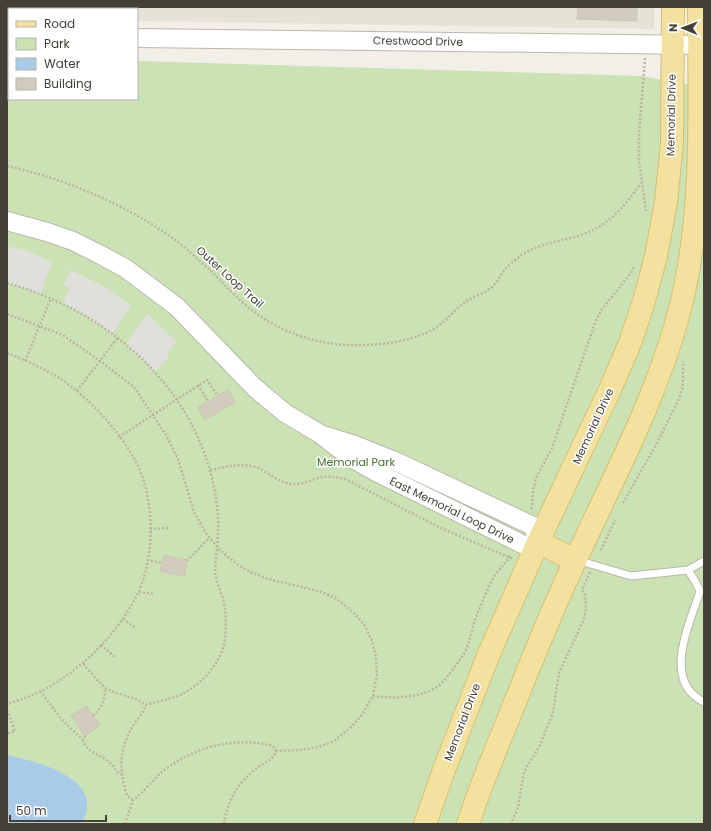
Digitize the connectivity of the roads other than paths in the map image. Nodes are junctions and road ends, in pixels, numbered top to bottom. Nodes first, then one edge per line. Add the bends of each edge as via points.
1 (673, 7) edge
2 (699, 7) edge
3 (138, 38) edge
4 (673, 45) junction
5 (699, 45) junction
6 (7, 221) edge
7 (538, 542) junction
8 (704, 561) edge
9 (583, 567) junction
10 (688, 570) junction
11 (704, 702) edge
12 (425, 824) edge
13 (468, 824) edge

1 - 4 main road, Memorial Drive
2 - 5 main road
3 - 4 street, Crestwood Drive
4 - 5 street, Crestwood Drive
4 - 7 main road, Memorial Drive via 672,143 666,202 644,301 612,385
5 - 9 main road via 697,207 679,311 665,361
6 - 7 street, East Memorial Loop Drive via 73,241 125,268 177,307 255,388 285,413 320,434 351,458 526,546
7 - 9 main road
7 - 12 main road, Memorial Drive via 488,656
8 - 10 lane
9 - 10 lane via 631,576
9 - 13 main road via 528,669 480,787
10 - 11 lane via 700,591 683,645 681,672 687,687

